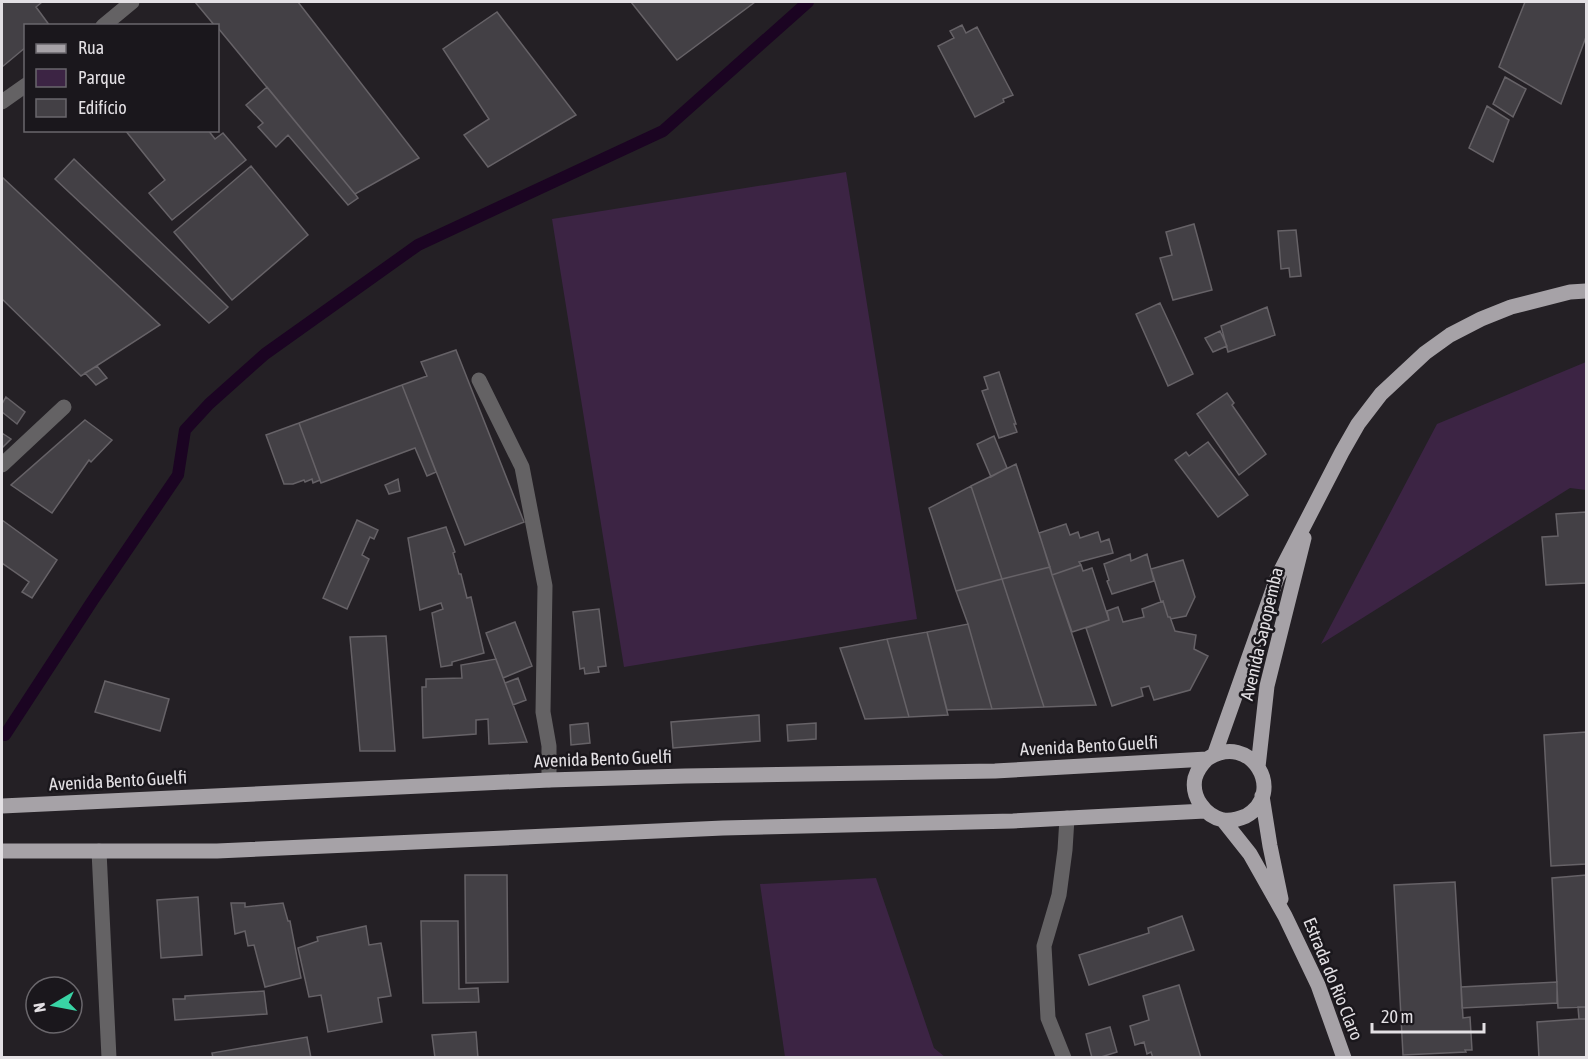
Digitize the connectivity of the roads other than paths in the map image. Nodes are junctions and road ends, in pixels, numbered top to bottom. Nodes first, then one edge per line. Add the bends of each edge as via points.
1 (132, 2) edge
2 (105, 24) edge
3 (24, 86) edge
4 (2, 102) edge
5 (1587, 291) edge
6 (479, 380) dead end
7 (64, 407) dead end
8 (2, 465) edge
9 (1311, 512) junction
10 (1211, 756) junction
11 (1258, 766) junction
12 (549, 780) junction
13 (1262, 796) junction
14 (2, 806) edge
15 (1205, 811) junction
16 (1067, 818) junction
17 (1223, 820) junction
18 (2, 851) edge
19 (99, 851) junction
20 (1285, 916) junction
21 (109, 1058) edge
22 (1064, 1058) edge
23 (1344, 1058) edge

1 - 2 street
3 - 4 street
5 - 9 main road, Avenida Sapopemba via 1511,307 1450,335 1425,353 1381,394 1358,424
6 - 12 street via 522,467 545,586 543,712
7 - 8 street
9 - 10 main road, Avenida Sapopemba via 1277,578
9 - 11 main road, Avenida Sapopemba via 1267,686
10 - 11 main road via 1235,751
10 - 12 main road, Avenida Bento Guelfi via 995,771
10 - 15 main road via 1195,778 1198,802
11 - 13 main road via 1263,776
12 - 14 main road, Avenida Bento Guelfi
13 - 17 main road via 1258,805 1243,817
13 - 20 main road, Estrada do Rio Claro
15 - 16 main road
15 - 17 main road
16 - 19 main road via 723,828 217,851
16 - 22 street via 1059,895 1044,946 1048,1018
17 - 20 main road, Estrada do Rio Claro via 1250,854
18 - 19 main road
19 - 21 street
20 - 23 main road, Estrada do Rio Claro via 1318,985

